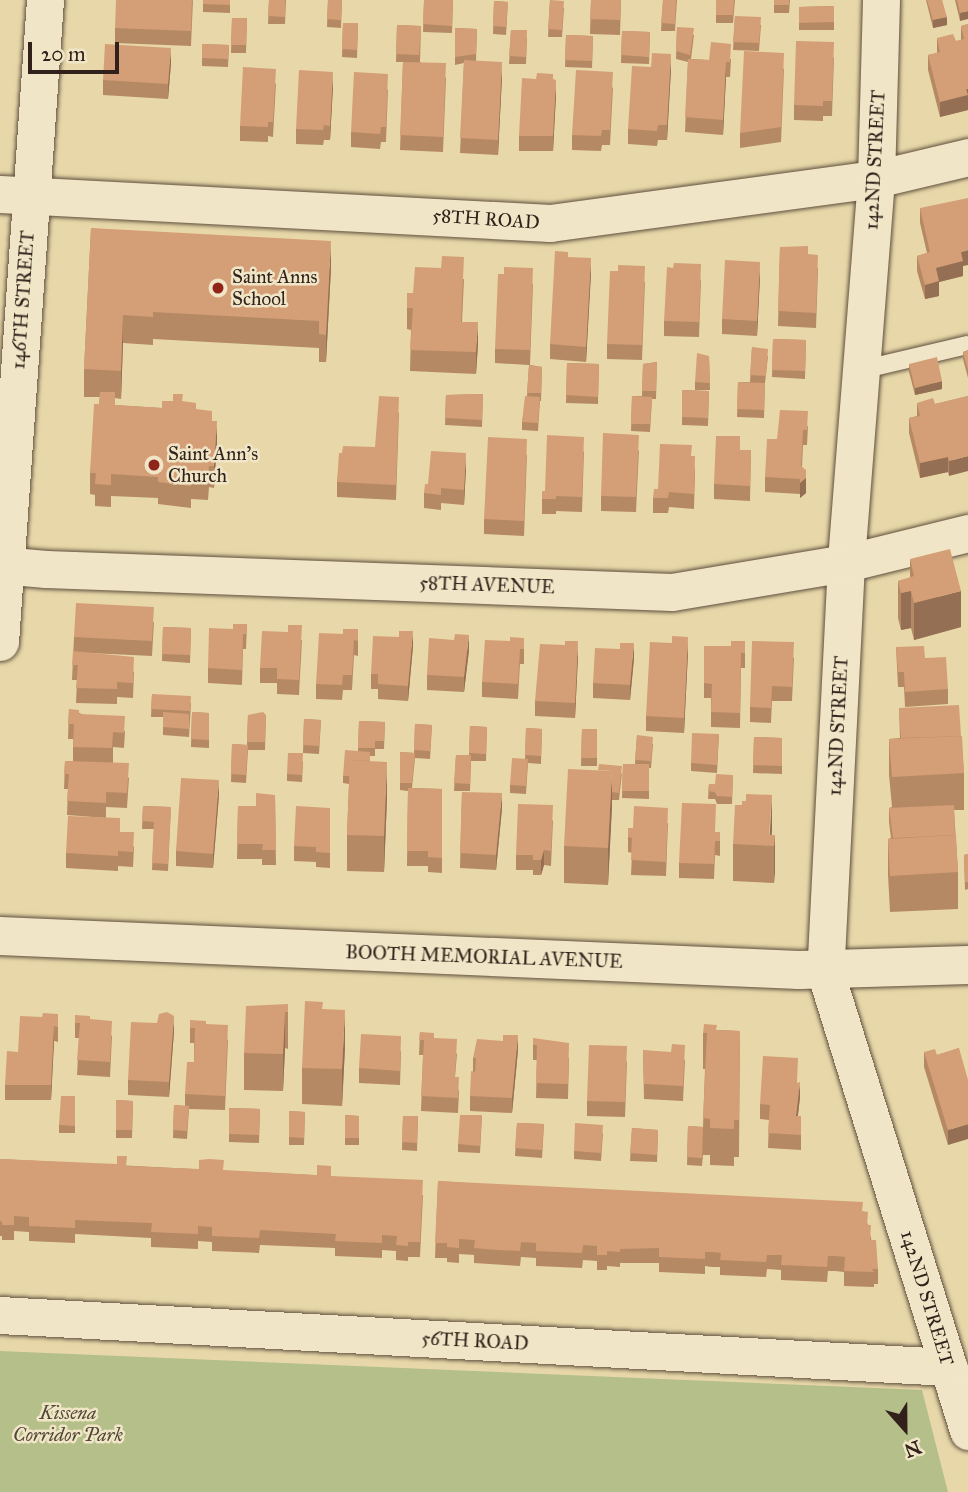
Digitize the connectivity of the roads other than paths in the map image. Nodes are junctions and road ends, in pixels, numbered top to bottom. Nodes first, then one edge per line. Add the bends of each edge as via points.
1 (45, 0) edge
2 (882, 0) edge
3 (968, 157) edge
4 (876, 179) junction
5 (15, 195) edge
6 (968, 345) edge
7 (861, 370) junction
8 (968, 533) edge
9 (846, 563) junction
10 (2, 565) edge
11 (0, 642) edge
12 (0, 936) edge
13 (968, 965) edge
14 (825, 971) junction
15 (0, 1315) edge
16 (949, 1367) junction
17 (968, 1431) edge

1 - 5 street, 146TH STREET
2 - 4 street, 142ND STREET
3 - 4 street, 58TH ROAD
4 - 5 street, 58TH ROAD via 550,223
4 - 7 street, 142ND STREET
5 - 10 street, 146TH STREET
6 - 7 lane
7 - 9 street, 142ND STREET
8 - 9 street, 58TH AVENUE
9 - 10 street, 58TH AVENUE via 671,592
9 - 14 street, 142ND STREET
10 - 11 street, 146TH STREET
12 - 14 street, BOOTH MEMORIAL AVENUE
13 - 14 street, BOOTH MEMORIAL AVENUE
14 - 16 street, 142ND STREET
15 - 16 street, 56TH ROAD
16 - 17 street, 142ND STREET

